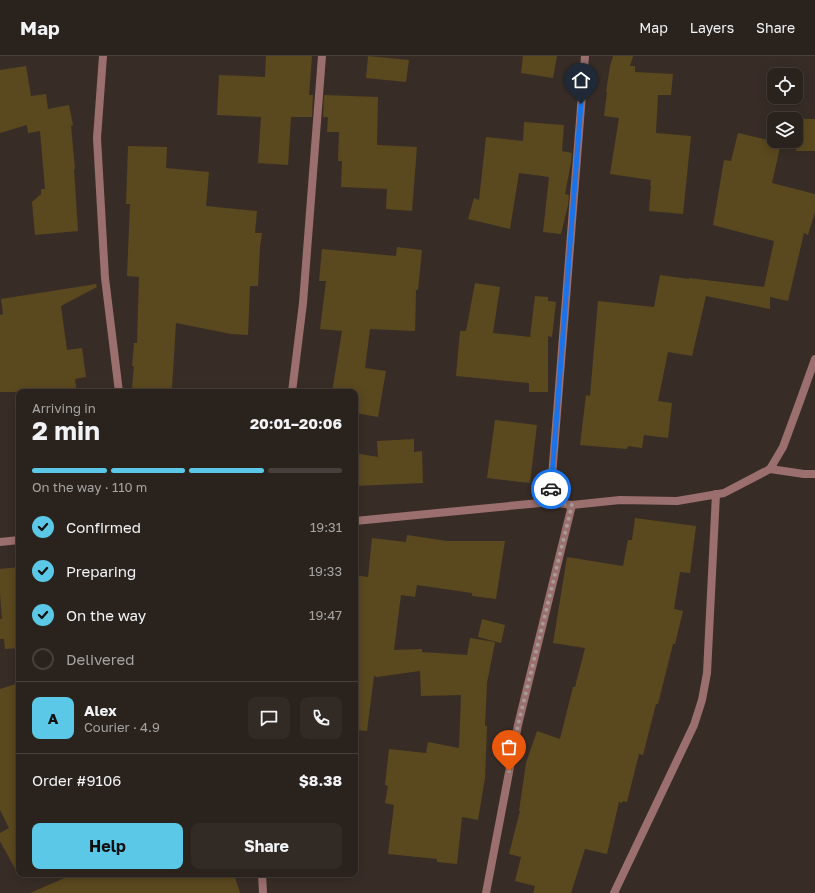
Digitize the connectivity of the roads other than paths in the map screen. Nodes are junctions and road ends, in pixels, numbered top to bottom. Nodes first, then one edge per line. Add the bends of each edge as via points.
1 (103, 56) edge
2 (322, 56) edge
3 (585, 56) edge
4 (815, 359) edge
5 (119, 389) edge
6 (292, 389) edge
7 (770, 469) junction
8 (815, 474) edge
9 (716, 494) junction
10 (550, 502) junction
11 (572, 505) junction
12 (358, 521) edge
13 (16, 540) edge
14 (0, 542) edge
15 (262, 877) edge
16 (263, 893) edge
17 (486, 893) edge
18 (614, 893) edge

1 - 5 street via 97,138 104,278
2 - 6 street via 303,303
3 - 10 street
4 - 7 street via 783,447
7 - 8 street
7 - 9 street via 724,493
9 - 11 street via 677,501 620,500
9 - 18 street via 707,673 702,700 694,725
10 - 11 street
10 - 12 street
11 - 17 street via 518,725
13 - 14 street
15 - 16 street

